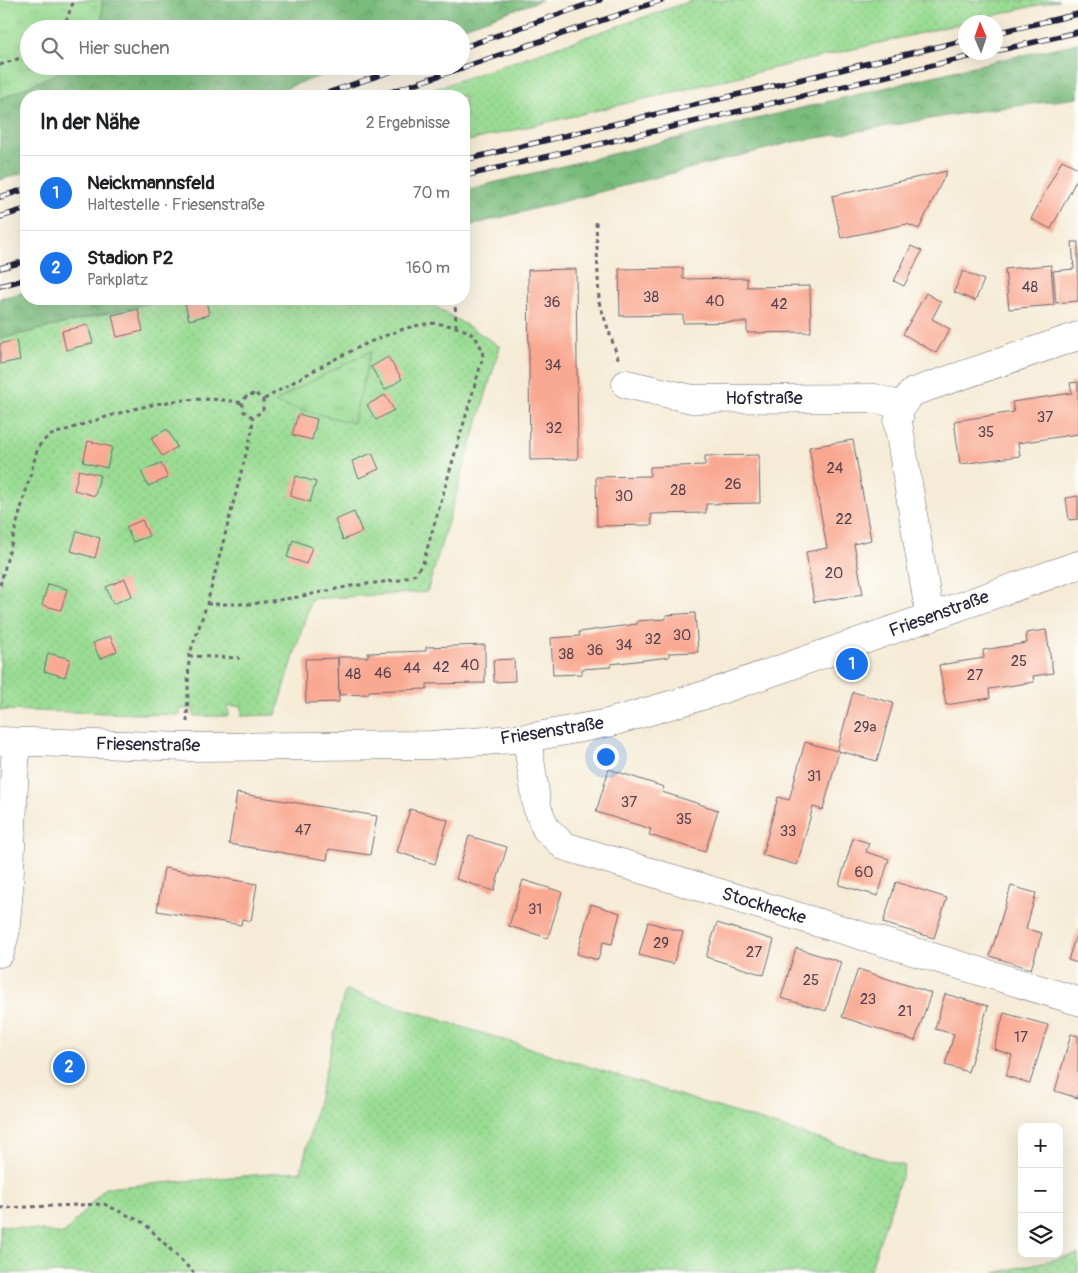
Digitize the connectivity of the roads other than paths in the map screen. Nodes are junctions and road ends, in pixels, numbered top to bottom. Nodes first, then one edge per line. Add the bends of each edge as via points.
1 (1078, 336) edge
2 (626, 384) road end
3 (901, 406) junction
4 (1078, 565) edge
5 (930, 618) junction
6 (527, 738) junction
7 (8, 741) edge
8 (0, 953) edge
9 (1078, 1001) edge

1 - 3 street via 913,392
2 - 3 street, Hofstraße via 692,398 875,398
3 - 5 street via 898,422
4 - 5 street, Friesenstraße
5 - 6 street, Friesenstraße via 712,693 608,723
6 - 7 street, Friesenstraße via 431,745 188,747
6 - 9 street, Stockhecke via 537,807 546,829 564,846
7 - 8 street via 8,889 5,934

